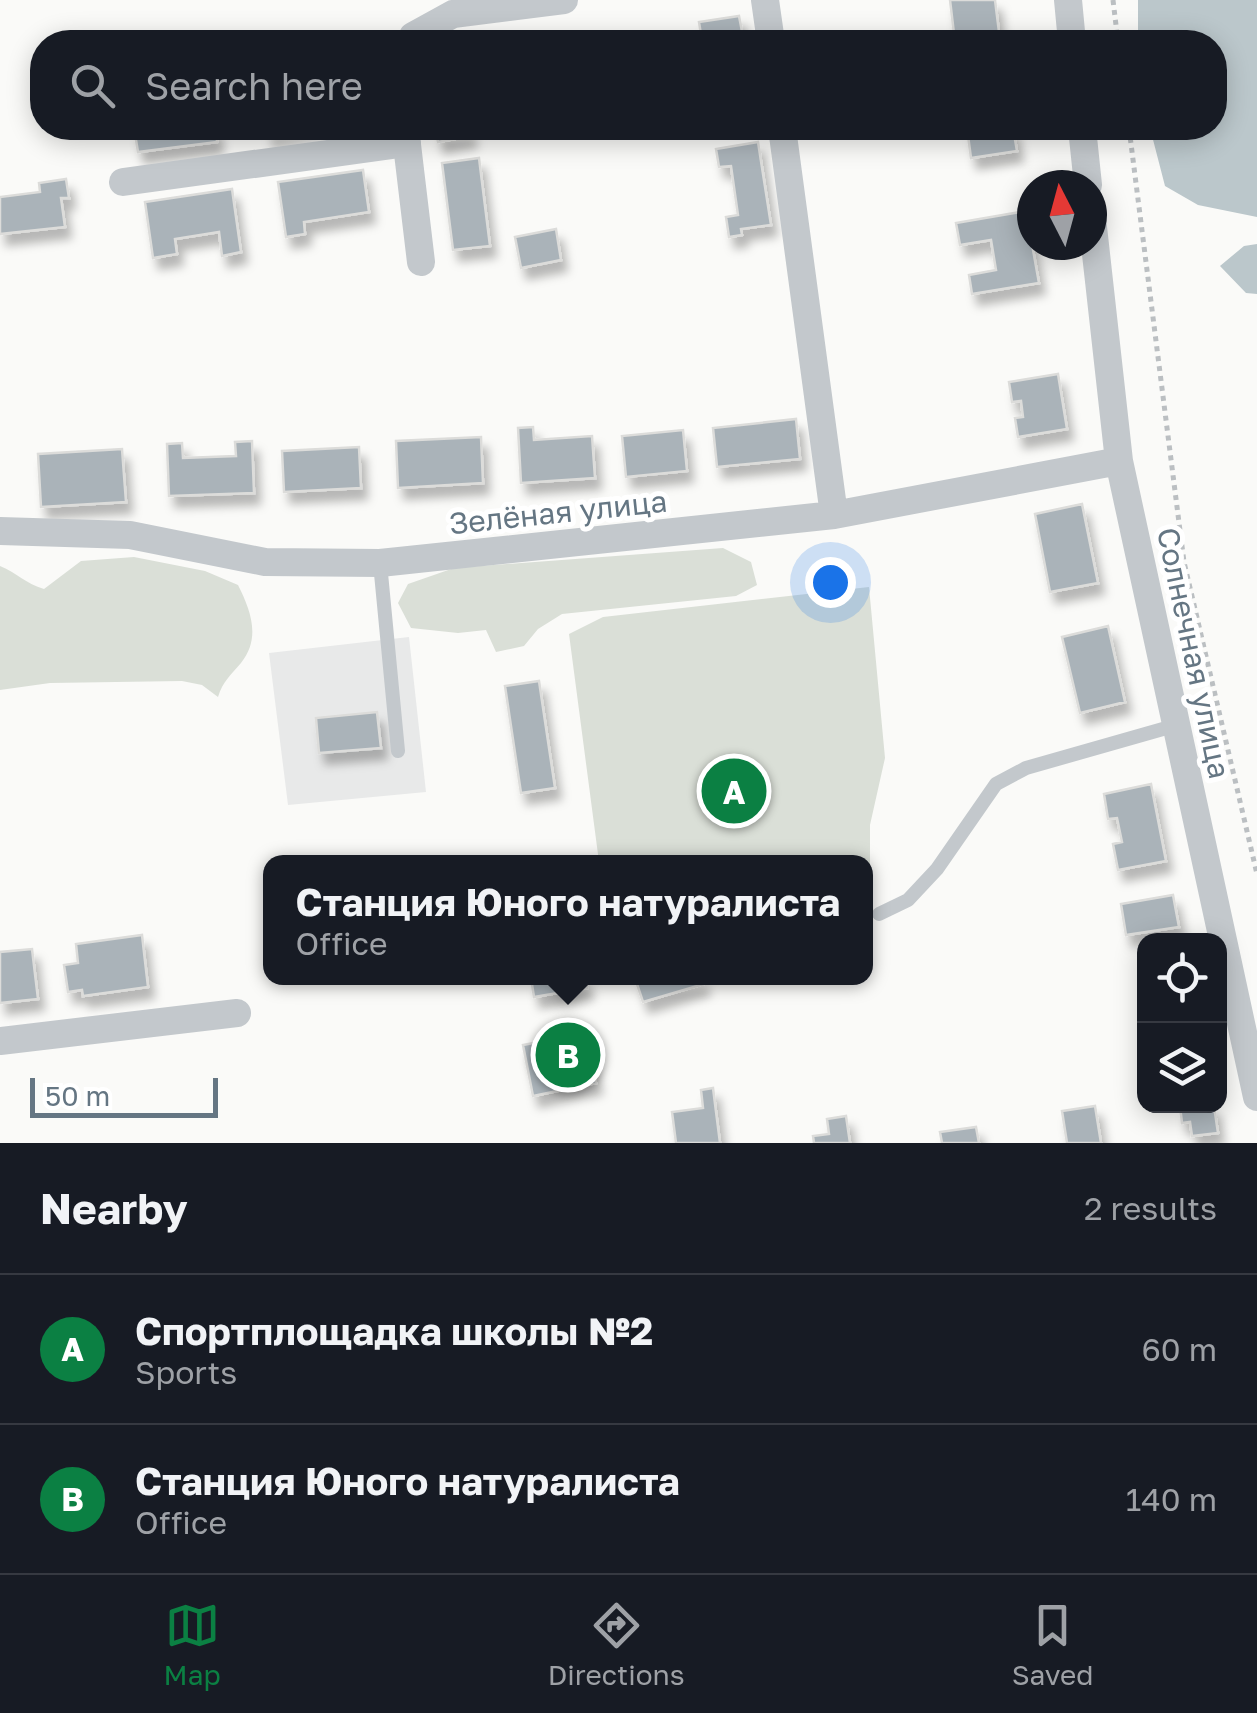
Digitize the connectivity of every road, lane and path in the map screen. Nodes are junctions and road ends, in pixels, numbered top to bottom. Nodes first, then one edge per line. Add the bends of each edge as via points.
1 (564, 0) edge
2 (766, 0) edge
3 (1068, 0) edge
4 (1113, 0) edge
5 (424, 30) edge
6 (770, 30) edge
7 (1071, 30) edge
8 (1117, 30) edge
9 (376, 140) edge
10 (407, 140) edge
11 (784, 140) edge
12 (1083, 140) edge
13 (1131, 140) edge
14 (1086, 170) edge
15 (123, 182) dead end
16 (1097, 260) edge
17 (422, 262) dead end
18 (1119, 460) junction
19 (834, 515) junction
20 (0, 531) edge
21 (380, 564) junction
22 (1176, 725) junction
23 (398, 751) dead end
24 (1257, 874) edge
25 (879, 914) dead end
26 (237, 1013) dead end
27 (0, 1042) edge
28 (1257, 1097) edge

1 - 5 street via 453,14
2 - 6 street
3 - 7 street
4 - 8 path
9 - 15 street
10 - 17 street
11 - 19 street
12 - 14 street
13 - 24 path via 1184,562
16 - 18 street, Солнечная улица
18 - 19 street, Зелёная улица
18 - 22 street, Солнечная улица
19 - 21 street, Зелёная улица
20 - 21 street, Зелёная улица via 130,535 265,562
21 - 23 lane
22 - 25 lane via 1026,768 996,784 937,869 908,900
22 - 28 street, Солнечная улица
26 - 27 street

